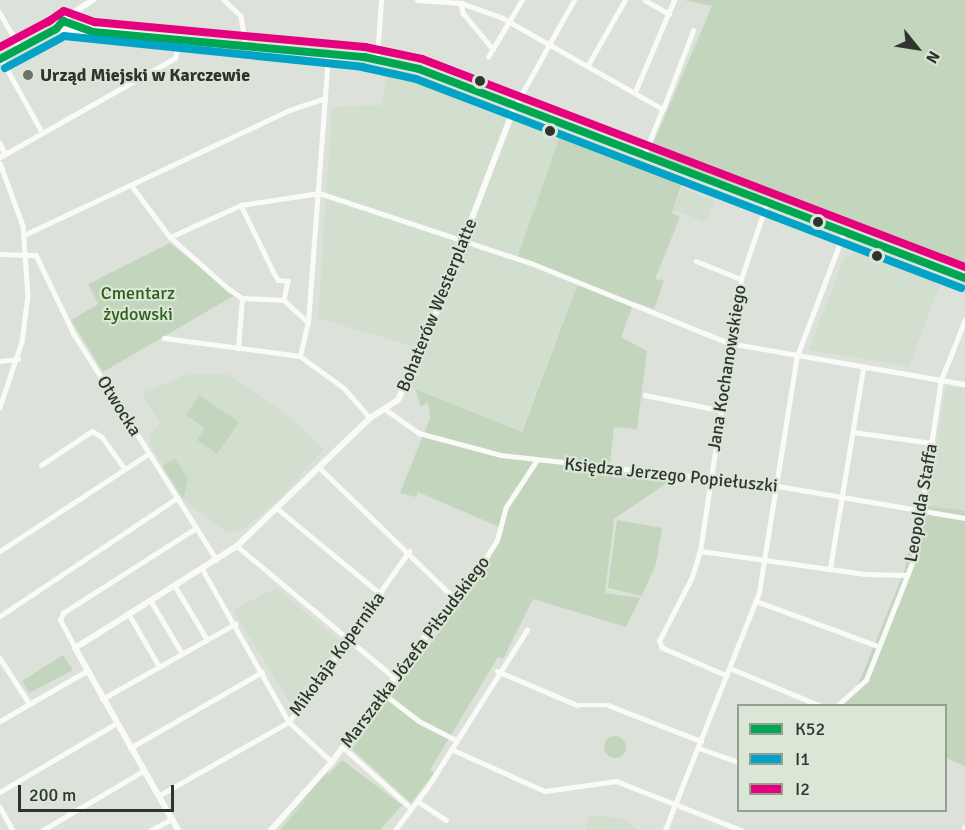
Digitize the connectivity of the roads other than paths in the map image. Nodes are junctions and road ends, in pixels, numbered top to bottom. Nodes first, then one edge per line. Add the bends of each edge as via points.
1 (93, 0) edge
2 (224, 0) edge
3 (381, 0) edge
4 (417, 0) edge
5 (436, 0) edge
6 (522, 0) edge
7 (574, 0) edge
8 (625, 0) edge
9 (645, 0) edge
10 (674, 0) edge
11 (471, 2) edge
12 (461, 3) junction
13 (0, 13) edge
14 (669, 14) junction
15 (510, 21) junction
16 (65, 27) junction
17 (56, 29) junction
18 (693, 31) dead end
19 (179, 41) junction
20 (549, 44) junction
21 (20, 46) junction
22 (246, 46) junction
23 (493, 49) junction
24 (328, 53) junction
25 (488, 57) dead end
26 (1, 58) edge
27 (377, 59) junction
28 (588, 65) junction
29 (635, 92) junction
30 (325, 98) junction
31 (515, 106) junction
32 (663, 109) junction
33 (42, 132) junction
34 (0, 143) edge
35 (3, 155) edge
36 (644, 156) junction
37 (0, 163) edge
38 (132, 186) junction
39 (319, 193) junction
40 (766, 202) junction
41 (241, 205) junction
42 (844, 232) junction
43 (24, 235) junction
44 (170, 237) junction
45 (464, 240) junction
46 (26, 251) junction
47 (0, 254) edge
48 (696, 261) dead end
49 (965, 278) edge
50 (741, 279) junction
51 (242, 298) junction
52 (284, 300) junction
53 (965, 320) edge
54 (308, 322) junction
55 (164, 338) dead end
56 (729, 343) junction
57 (238, 349) junction
58 (300, 356) junction
59 (797, 356) junction
60 (18, 359) junction
61 (0, 361) edge
62 (863, 369) junction
63 (941, 380) junction
64 (965, 384) edge
65 (645, 396) dead end
66 (0, 406) edge
67 (385, 409) junction
68 (718, 410) junction
69 (370, 417) junction
70 (853, 432) junction
71 (932, 443) junction
72 (148, 454) junction
73 (537, 460) junction
74 (41, 465) dead end
75 (320, 468) junction
76 (125, 469) junction
77 (709, 481) junction
78 (778, 486) junction
79 (177, 498) junction
80 (842, 499) junction
81 (279, 510) junction
82 (921, 512) junction
83 (965, 518) edge
84 (196, 528) junction
85 (237, 546) junction
86 (0, 551) edge
87 (409, 551) junction
88 (700, 551) junction
89 (767, 558) junction
90 (217, 560) junction
91 (830, 568) junction
92 (203, 570) junction
93 (907, 575) junction
94 (175, 586) junction
95 (381, 594) junction
96 (454, 598) junction
97 (151, 601) junction
98 (756, 601) junction
99 (129, 614) junction
100 (0, 616) edge
101 (235, 624) junction
102 (527, 630) dead end
103 (207, 639) junction
104 (350, 641) junction
105 (878, 646) junction
106 (75, 648) junction
107 (182, 653) junction
108 (0, 658) edge
109 (159, 666) junction
110 (730, 668) junction
111 (497, 671) junction
112 (85, 672) junction
113 (262, 672) junction
114 (727, 676) junction
115 (396, 679) junction
116 (384, 694) junction
117 (102, 699) junction
118 (29, 703) junction
119 (818, 704) edge
120 (838, 704) edge
121 (0, 721) edge
122 (288, 722) junction
123 (115, 724) junction
124 (456, 740) junction
125 (701, 741) junction
126 (343, 747) junction
127 (130, 748) junction
128 (699, 748) junction
129 (451, 749) junction
130 (332, 762) junction
131 (737, 762) edge
132 (143, 771) junction
133 (0, 792) edge
134 (158, 796) junction
135 (417, 801) junction
136 (676, 804) junction
137 (0, 807) edge
138 (411, 808) junction
139 (172, 819) junction
140 (446, 820) dead end
141 (13, 830) edge
142 (43, 830) edge
143 (151, 830) edge
144 (178, 830) edge
145 (271, 830) edge
146 (395, 830) edge
147 (665, 830) edge
148 (741, 830) edge

1 - 16 street
2 - 22 street via 241,16
3 - 27 street
4 - 5 street
5 - 12 street
6 - 15 street
7 - 20 street
8 - 28 street
9 - 14 street
10 - 14 street
11 - 12 street
11 - 15 street
12 - 23 street via 463,13
13 - 21 street
14 - 29 street
15 - 20 street
15 - 23 street
16 - 17 street
16 - 17 street
16 - 19 street
17 - 21 street
18 - 32 street
19 - 22 street
19 - 33 street via 175,58
20 - 28 street
20 - 31 street
21 - 26 street
22 - 24 street
23 - 25 street
24 - 27 street
24 - 30 street
26 - 33 street
27 - 31 street via 419,69
28 - 29 street
29 - 32 street
30 - 38 street via 290,110
30 - 39 street
31 - 36 street
31 - 45 street, Bohaterów Westerplatte
32 - 36 street
33 - 35 street
34 - 35 street
36 - 40 street
37 - 43 street
38 - 43 street
38 - 44 street
39 - 41 street
39 - 45 street
39 - 54 street
40 - 42 street
40 - 50 street, Jana Kochanowskiego
41 - 44 street
41 - 52 street via 278,280 288,281
42 - 49 street
42 - 59 street
43 - 46 street
44 - 51 street
45 - 56 street
45 - 67 street, Bohaterów Westerplatte via 407,386
46 - 47 street
46 - 60 street via 27,306
46 - 72 street, Otwocka via 38,258 74,334
48 - 50 street
50 - 56 street, Jana Kochanowskiego
51 - 52 street
51 - 57 street
52 - 54 street
53 - 63 street, Leopolda Staffa
54 - 58 street
55 - 57 street
56 - 59 street
56 - 68 street, Jana Kochanowskiego
57 - 58 street
58 - 69 street via 344,388
59 - 62 street
59 - 78 street
60 - 61 street
60 - 66 street
62 - 63 street
62 - 70 street
63 - 64 street
63 - 71 street, Leopolda Staffa
65 - 68 street
67 - 69 street, Bohaterów Westerplatte
67 - 73 street, Księdza Jerzego Popiełuszki via 419,433
68 - 77 street, Jana Kochanowskiego
69 - 75 street, Bohaterów Westerplatte
70 - 71 street
70 - 80 street
71 - 82 street, Leopolda Staffa
72 - 76 street
72 - 79 street, Otwocka
73 - 77 street, Księdza Jerzego Popiełuszki
73 - 96 street, Marszałka Józefa Piłsudskiego via 506,507 491,550
74 - 76 street via 92,431 102,437
75 - 81 street, Bohaterów Westerplatte
75 - 87 street
76 - 86 street
77 - 78 street, Księdza Jerzego Popiełuszki
77 - 88 street, Jana Kochanowskiego
78 - 80 street, Księdza Jerzego Popiełuszki
78 - 89 street
79 - 84 street, Otwocka
79 - 100 street
80 - 82 street, Księdza Jerzego Popiełuszki
80 - 91 street
81 - 85 street, Bohaterów Westerplatte
81 - 95 street
82 - 83 street, Księdza Jerzego Popiełuszki
82 - 93 street, Leopolda Staffa
84 - 90 street, Otwocka
84 - 106 street via 63,613 60,620
85 - 90 street, Bohaterów Westerplatte
85 - 104 street
87 - 95 street, Mikołaja Kopernika
87 - 96 street
88 - 89 street
88 - 114 street, Jana Kochanowskiego via 692,577 661,635 662,648
89 - 91 street
89 - 98 street
90 - 92 street
91 - 93 street
92 - 94 street
92 - 101 street
93 - 105 street, Leopolda Staffa
94 - 97 street
94 - 103 street
95 - 104 street, Mikołaja Kopernika
96 - 115 street, Marszałka Józefa Piłsudskiego
97 - 99 street
97 - 107 street
98 - 105 street
98 - 110 street
99 - 106 street
99 - 109 street
101 - 103 street
101 - 113 street
102 - 111 street
103 - 107 street
104 - 115 street
104 - 122 street, Mikołaja Kopernika
105 - 120 street, Leopolda Staffa via 866,680
106 - 112 street
107 - 109 street
108 - 118 street
109 - 117 street
110 - 114 street
110 - 119 street
111 - 124 street
111 - 125 street via 577,705 608,705
112 - 117 street
112 - 118 street
113 - 122 street
113 - 127 street
114 - 125 street
115 - 116 street, Marszałka Józefa Piłsudskiego
116 - 124 street via 419,721
116 - 126 street, Marszałka Józefa Piłsudskiego
117 - 123 street
118 - 121 street
122 - 130 street
122 - 134 street, Mikołaja Kopernika
123 - 127 street
123 - 133 street
124 - 129 street
125 - 128 street
126 - 130 street, Marszałka Józefa Piłsudskiego
126 - 138 street
127 - 132 street
128 - 131 street
128 - 136 street
129 - 135 street
129 - 136 street via 545,791 616,781
130 - 145 street, Marszałka Józefa Piłsudskiego
132 - 134 street
132 - 142 street
134 - 139 street
135 - 138 street
135 - 140 street
136 - 147 street
136 - 148 street
137 - 141 street
138 - 146 street
139 - 143 street
139 - 144 street

